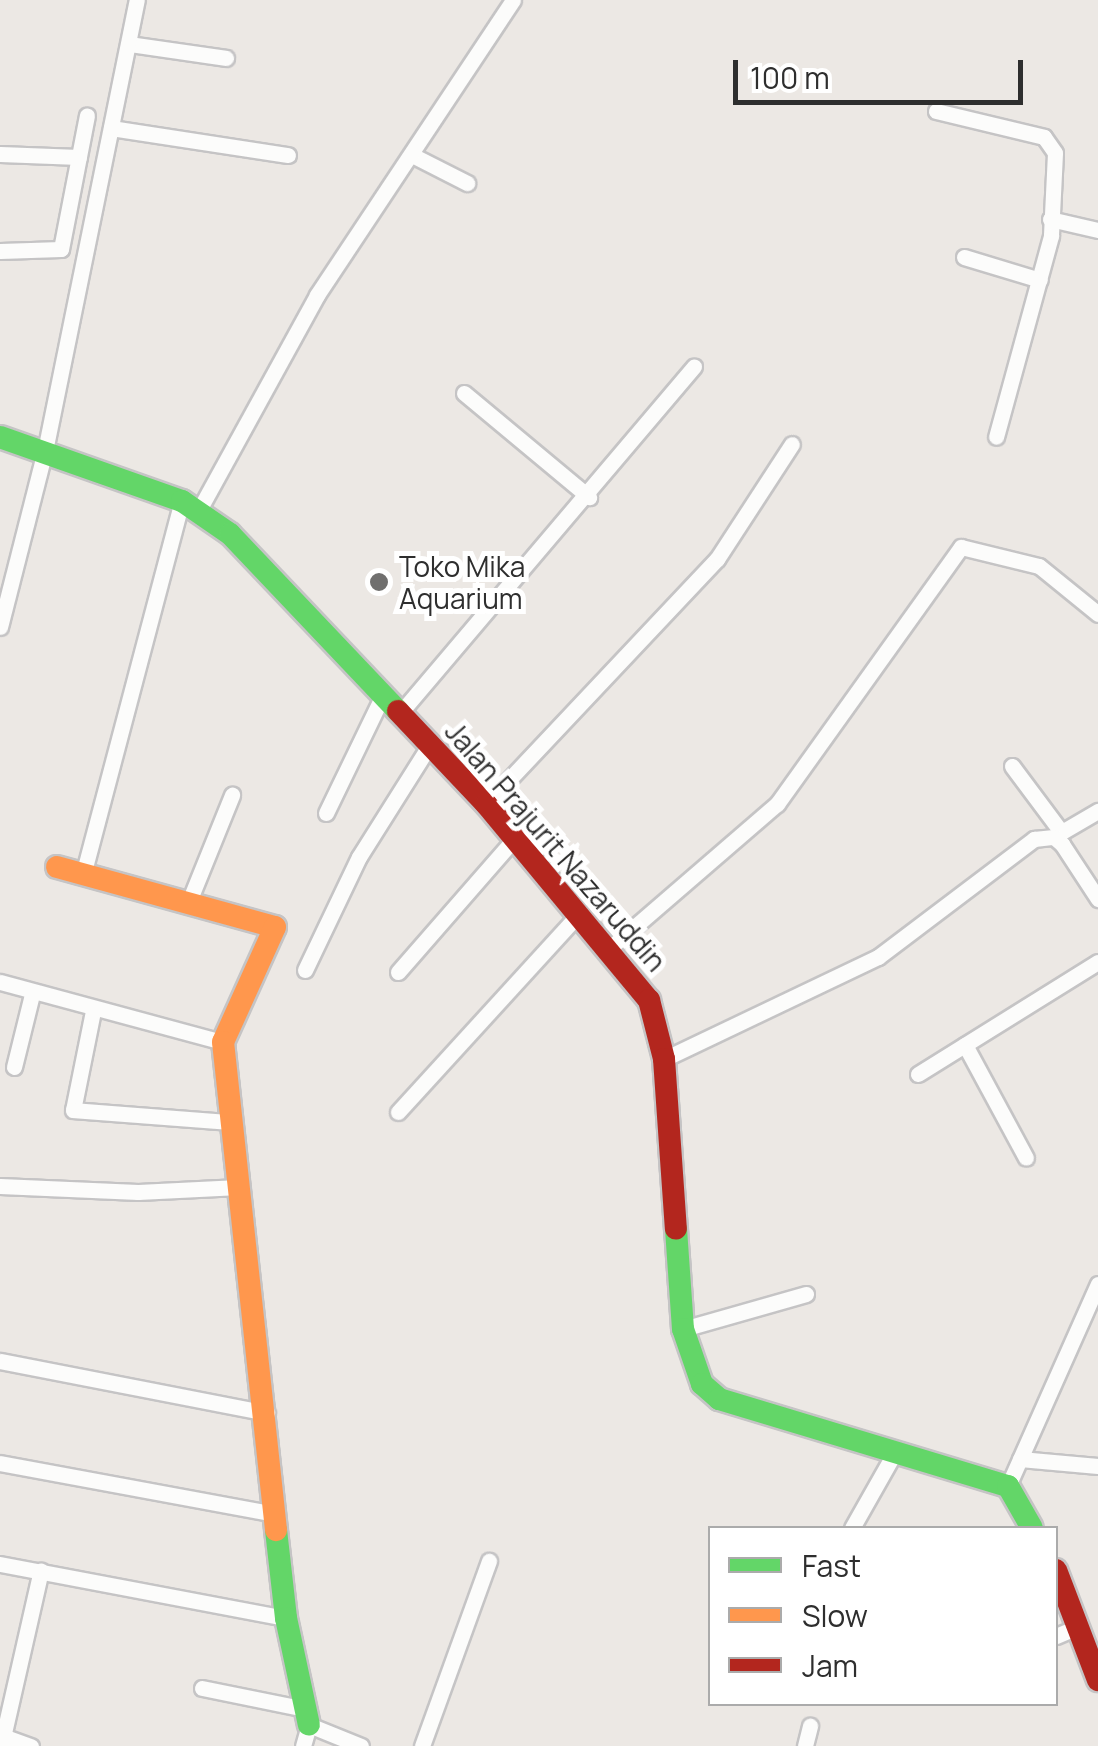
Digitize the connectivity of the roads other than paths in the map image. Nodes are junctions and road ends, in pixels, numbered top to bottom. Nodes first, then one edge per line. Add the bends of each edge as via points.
1 (137, 0) edge
2 (513, 0) edge
3 (128, 44) junction
4 (226, 58) dead end
5 (936, 111) dead end
6 (87, 115) dead end
7 (112, 128) junction
8 (0, 154) edge
9 (288, 154) dead end
10 (412, 155) junction
11 (78, 157) junction
12 (467, 183) dead end
13 (1050, 219) junction
14 (1098, 230) edge
15 (0, 250) edge
16 (964, 257) dead end
17 (1040, 280) junction
18 (694, 367) dead end
19 (464, 394) dead end
20 (0, 436) edge
21 (996, 437) dead end
22 (792, 444) dead end
23 (45, 451) junction
24 (589, 497) junction
25 (190, 506) junction
26 (1098, 614) edge
27 (0, 627) edge
28 (383, 695) junction
29 (401, 712) junction
30 (428, 746) junction
31 (1012, 766) dead end
32 (232, 795) dead end
33 (486, 804) junction
34 (1098, 811) edge
35 (326, 813) dead end
36 (1056, 833) junction
37 (515, 838) junction
38 (56, 867) dead end
39 (83, 876) junction
40 (1098, 899) edge
41 (188, 904) junction
42 (580, 914) junction
43 (610, 948) junction
44 (1098, 962) edge
45 (305, 970) dead end
46 (398, 972) dead end
47 (0, 982) edge
48 (32, 994) junction
49 (93, 1010) junction
50 (223, 1042) junction
51 (965, 1045) junction
52 (664, 1059) junction
53 (14, 1068) dead end
54 (918, 1074) dead end
55 (398, 1112) dead end
56 (230, 1122) junction
57 (1026, 1158) dead end
58 (0, 1186) edge
59 (239, 1187) junction
60 (1097, 1288) edge
61 (806, 1294) dead end
62 (682, 1329) junction
63 (0, 1361) edge
64 (267, 1413) junction
65 (895, 1452) junction
66 (1020, 1459) junction
67 (0, 1463) edge
68 (1098, 1466) edge
69 (1008, 1486) junction
70 (275, 1514) junction
71 (853, 1526) edge
72 (1031, 1526) edge
73 (489, 1562) dead end
74 (0, 1564) edge
75 (41, 1570) junction
76 (1058, 1575) edge
77 (286, 1618) junction
78 (1080, 1626) junction
79 (1058, 1635) edge
80 (1098, 1680) edge
81 (202, 1688) dead end
82 (810, 1726) dead end
83 (306, 1727) edge
84 (2, 1739) edge
85 (31, 1746) edge
86 (360, 1746) edge
87 (422, 1746) edge
88 (805, 1746) edge

1 - 3 street
2 - 10 street
3 - 4 street
3 - 7 street
5 - 13 street via 1053,144
6 - 11 street
7 - 9 street
7 - 23 street
8 - 11 street
10 - 12 street
10 - 25 street via 317,295
11 - 15 street via 61,249
13 - 14 street
13 - 17 street
16 - 17 street
17 - 21 street
18 - 24 street
19 - 24 street
20 - 23 street, Jalan Prajurit Nazaruddin
22 - 33 street via 717,559
23 - 25 street, Jalan Prajurit Nazaruddin
23 - 27 street
24 - 29 street
25 - 28 street, Jalan Prajurit Nazaruddin via 270,571
25 - 39 street
26 - 43 street via 1039,566 961,547 778,804
28 - 29 street, Jalan Prajurit Nazaruddin
28 - 35 street
29 - 30 street, Jalan Prajurit Nazaruddin
30 - 33 street, Jalan Prajurit Nazaruddin
30 - 45 street via 360,856
31 - 36 street
32 - 41 street
33 - 37 street, Jalan Prajurit Nazaruddin
34 - 36 street
36 - 40 street
36 - 52 street via 1034,840 878,958
37 - 42 street, Jalan Prajurit Nazaruddin
37 - 46 street
38 - 39 street
39 - 41 street
41 - 50 street via 275,927
42 - 43 street, Jalan Prajurit Nazaruddin
42 - 55 street
43 - 52 street, Jalan Prajurit Nazaruddin via 649,1000
44 - 51 street
47 - 48 street
48 - 49 street
48 - 53 street
49 - 50 street
49 - 56 street via 73,1110
50 - 56 street
51 - 54 street
51 - 57 street
52 - 62 street, Jalan Prajurit Nazaruddin
56 - 59 street
58 - 59 street via 138,1192
59 - 64 street
60 - 66 street
61 - 62 street
62 - 65 street, Jalan Prajurit Nazaruddin via 702,1384 719,1400
63 - 64 street
64 - 70 street
65 - 69 street, Jalan Prajurit Nazaruddin
65 - 71 street
66 - 68 street
66 - 69 street
67 - 70 street
69 - 72 street
70 - 77 street
73 - 87 street
74 - 75 street
75 - 77 street
75 - 84 street
76 - 78 street
77 - 83 street
78 - 79 street
78 - 80 street
81 - 83 street
82 - 88 street
83 - 86 street
84 - 85 street

